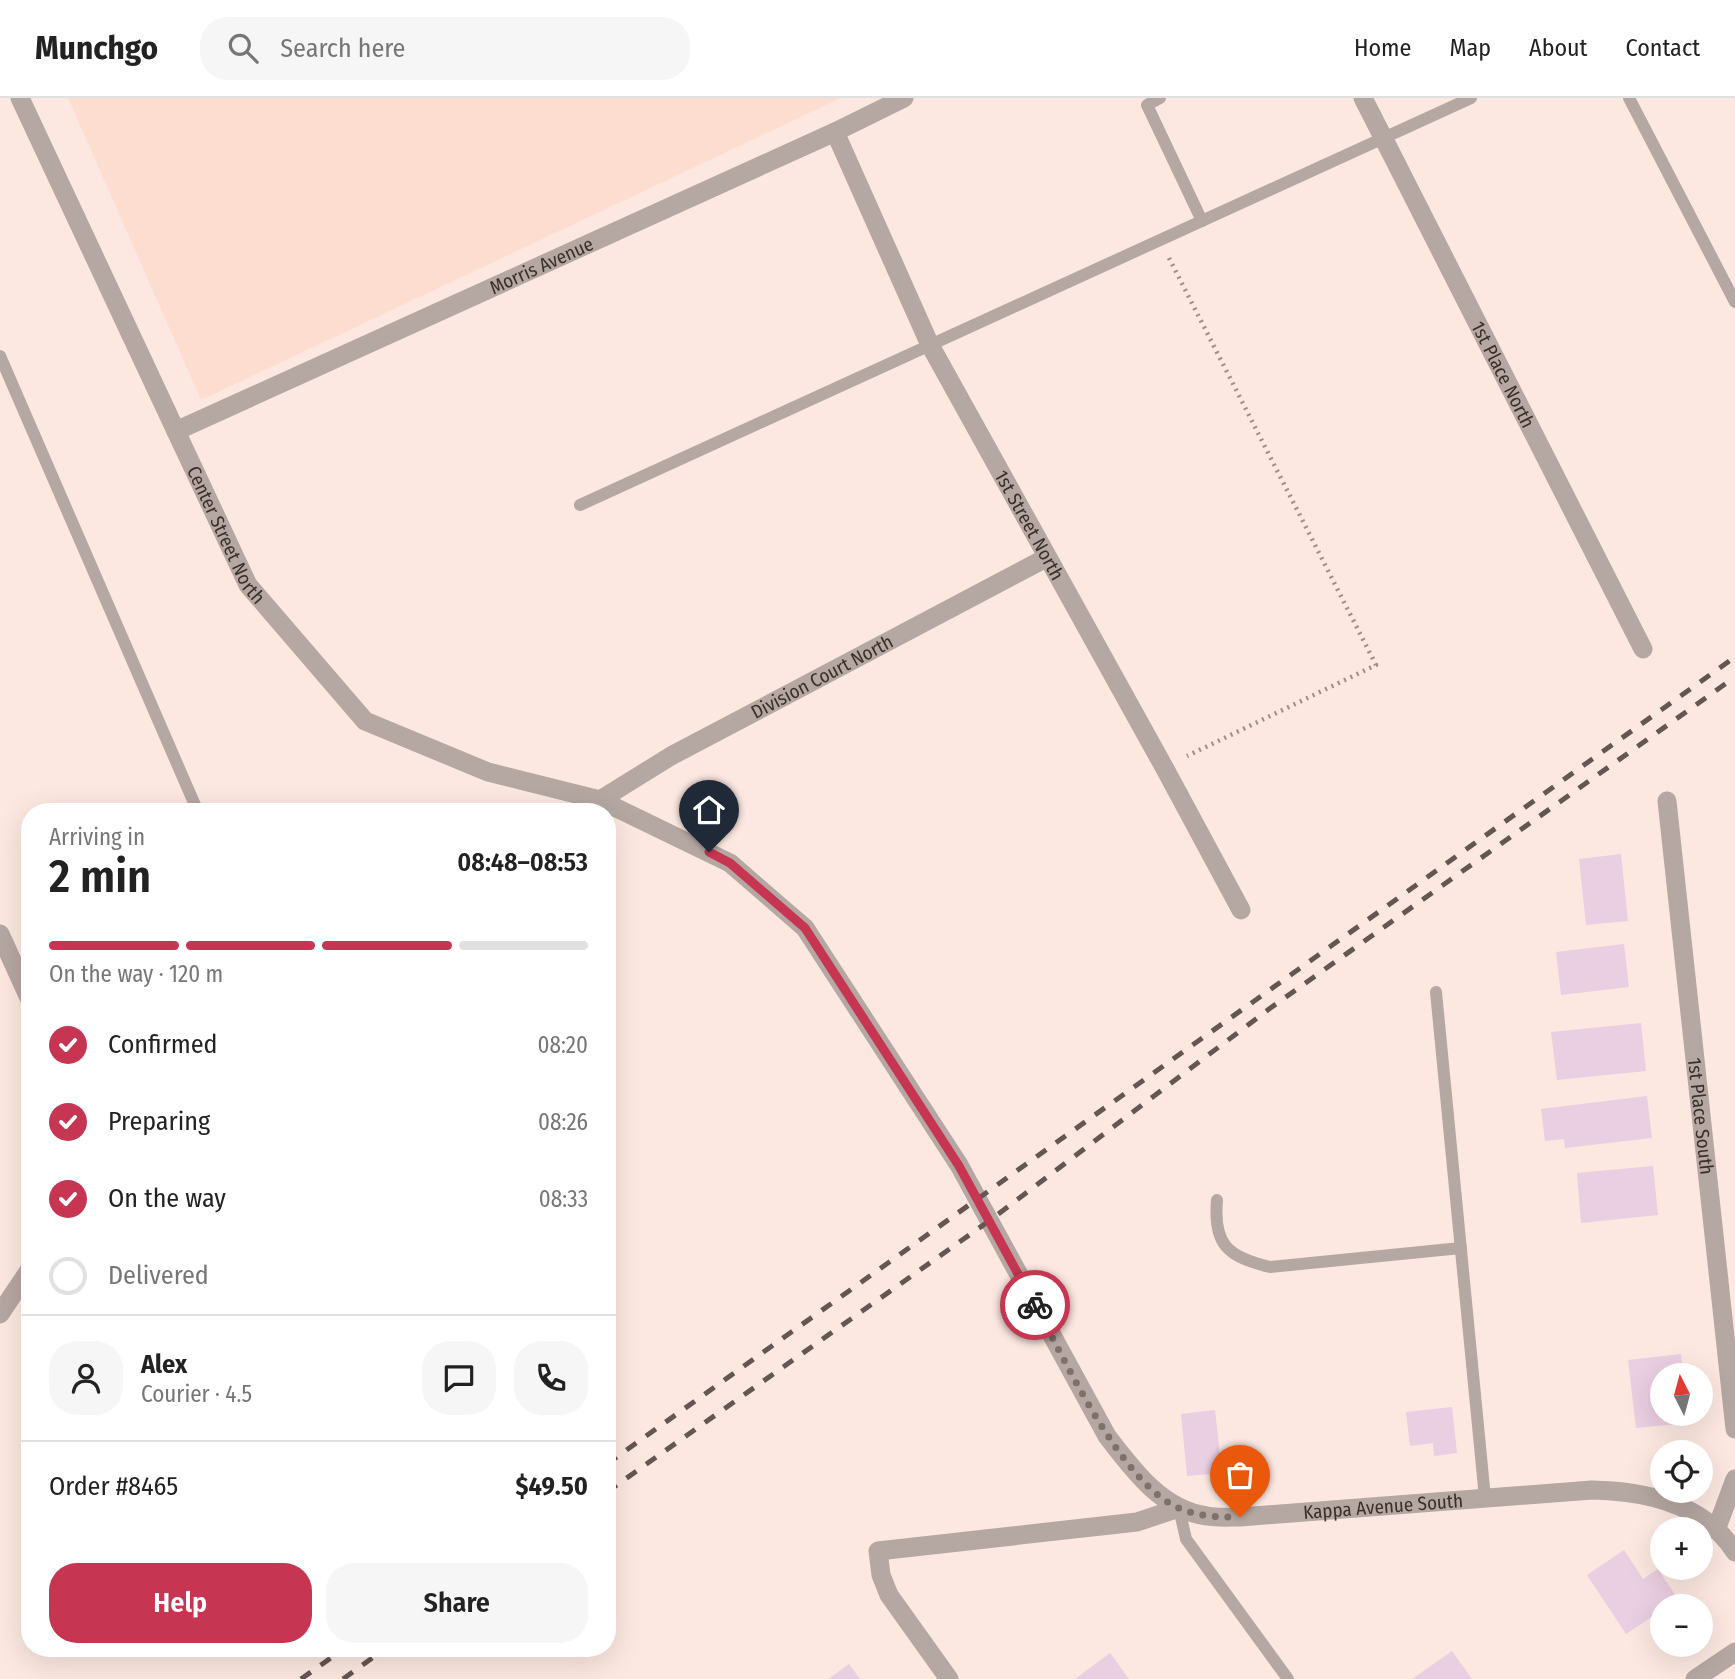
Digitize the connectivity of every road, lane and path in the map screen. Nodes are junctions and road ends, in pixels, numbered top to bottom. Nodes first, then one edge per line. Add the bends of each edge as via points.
1 (20, 98) edge
2 (904, 98) edge
3 (1160, 98) edge
4 (1363, 98) edge
5 (1471, 98) edge
6 (1629, 98) edge
7 (1145, 101) edge
8 (835, 132) junction
9 (1383, 138) junction
10 (1202, 220) junction
11 (1160, 240) junction
12 (1735, 302) edge
13 (930, 345) junction
14 (0, 356) edge
15 (176, 432) junction
16 (580, 505) dead end
17 (1046, 558) junction
18 (1643, 649) dead end
19 (1164, 767) junction
20 (600, 800) junction
21 (1667, 802) dead end
22 (194, 803) edge
23 (606, 803) edge
24 (616, 808) edge
25 (1241, 911) dead end
26 (0, 934) edge
27 (21, 980) edge
28 (1436, 992) dead end
29 (1217, 1200) dead end
30 (1461, 1248) junction
31 (21, 1282) edge
32 (0, 1314) edge
33 (1735, 1429) edge
34 (1735, 1479) edge
35 (1485, 1498) junction
36 (1179, 1508) junction
37 (1716, 1530) junction
38 (1735, 1552) edge
39 (1735, 1652) edge
40 (949, 1679) edge
41 (1288, 1679) edge
42 (1695, 1679) edge

1 - 15 street, Center Street North
2 - 8 street, Morris Avenue
3 - 7 lane
4 - 9 street, 1st Place North
5 - 9 lane
6 - 12 lane
7 - 10 lane
8 - 13 street, 1st Street North
8 - 15 street, Morris Avenue
9 - 10 lane
9 - 18 street, 1st Place North
10 - 11 lane
11 - 13 lane
11 - 19 path via 1376,665
13 - 16 lane
13 - 17 street, 1st Street North
14 - 22 lane
15 - 20 street, Center Street North via 248,585 365,722 488,772
17 - 19 street, 1st Street North
17 - 20 street, Division Court North via 671,756
19 - 25 street, 1st Street North
20 - 23 street, Center Street North
21 - 33 street, 1st Place South
24 - 36 street, Center Street North via 730,863 805,928 959,1166 1107,1436 1153,1490
26 - 27 street
28 - 30 lane
29 - 30 lane via 1222,1242 1247,1262 1270,1268
30 - 35 lane
31 - 32 street
34 - 37 street
35 - 36 street, Kappa Avenue South via 1240,1517 1206,1516
35 - 37 street, Kappa Avenue South via 1628,1491 1690,1510
36 - 40 street via 1137,1522 878,1551 889,1595
36 - 41 lane via 1186,1539
37 - 38 street
39 - 42 street

